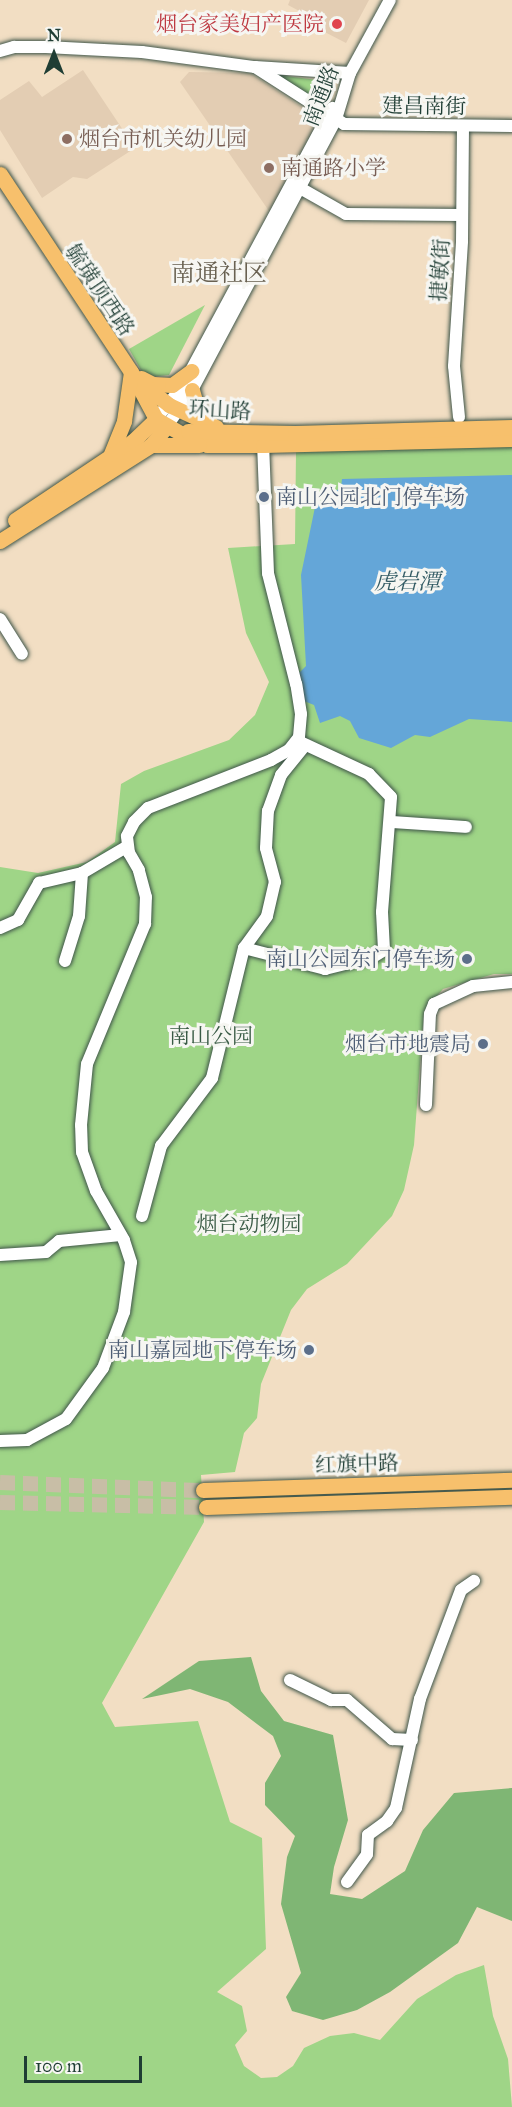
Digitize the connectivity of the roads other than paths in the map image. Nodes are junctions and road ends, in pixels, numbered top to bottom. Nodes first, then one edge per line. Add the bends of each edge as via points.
1 (390, 0) edge
2 (0, 51) edge
3 (255, 67) junction
4 (350, 73) junction
5 (332, 117) junction
6 (463, 126) junction
7 (512, 126) edge
8 (0, 174) edge
9 (300, 188) junction
10 (462, 215) junction
11 (191, 371) junction
12 (131, 372) junction
13 (192, 390) junction
14 (174, 408) junction
15 (459, 417) dead end
16 (162, 423) junction
17 (512, 427) edge
18 (223, 430) junction
19 (512, 439) edge
20 (152, 445) junction
21 (207, 445) junction
22 (263, 445) junction
23 (110, 456) junction
24 (0, 529) edge
25 (0, 541) edge
26 (0, 619) edge
27 (22, 654) dead end
28 (301, 743) junction
29 (391, 822) junction
30 (466, 827) dead end
31 (128, 846) junction
32 (82, 873) junction
33 (0, 928) edge
34 (244, 948) junction
35 (65, 961) dead end
36 (512, 982) edge
37 (426, 1105) dead end
38 (142, 1216) dead end
39 (121, 1235) junction
40 (0, 1255) edge
41 (0, 1441) edge
42 (512, 1480) edge
43 (203, 1490) tunnel mouth
44 (512, 1497) edge
45 (206, 1507) tunnel mouth
46 (474, 1581) dead end
47 (290, 1680) dead end
48 (412, 1740) junction
49 (347, 1882) dead end

1 - 4 street, 南通路
2 - 3 street via 14,46 46,46 142,52
3 - 4 street
3 - 5 street
4 - 5 street, 南通路
5 - 6 street, 建昌南街 via 344,124
5 - 9 street, 南通路
5 - 11 street
6 - 7 street, 建昌南街
6 - 10 street, 捷敏街
8 - 12 main road, 毓璜顶西路
9 - 10 street via 346,214
9 - 13 street, 南通路
10 - 15 street, 捷敏街 via 453,366
11 - 12 main road via 180,382 162,385
11 - 14 street
12 - 14 main road, 环山路
12 - 16 main road, 毓璜顶西路
12 - 23 main road via 124,421
13 - 14 street, 南通路
13 - 18 main road via 197,407
14 - 16 street
14 - 18 main road, 环山路
16 - 18 main road, 环山路 via 194,433
16 - 20 main road
16 - 21 main road, 环山路
16 - 23 main road
17 - 18 main road, 环山路
19 - 22 main road, 环山路
20 - 21 main road
20 - 25 main road
21 - 22 main road, 环山路
22 - 28 street via 267,573 296,684
23 - 24 main road
26 - 27 street
28 - 29 street via 369,774 383,786 391,798
28 - 31 street via 271,760 148,808 134,822 127,836
28 - 34 street via 281,775 268,811 266,848 275,882 267,915
29 - 30 street
29 - 34 street via 382,912 384,950 373,957 325,969
31 - 32 street
31 - 39 street via 146,897 145,924 87,1064 81,1125 82,1152 96,1191
32 - 33 street via 39,883 18,920
32 - 35 street via 79,916
34 - 38 street via 212,1078 161,1146
36 - 37 street via 473,986 434,1005 430,1014
39 - 40 street via 59,1241 46,1252
39 - 41 street via 131,1262 124,1312 103,1368 66,1419 22,1442
42 - 43 main road, 红旗中路
44 - 45 main road, 红旗中路
46 - 48 street via 461,1590 420,1699
47 - 48 street via 331,1700 347,1700 392,1739
48 - 49 street via 396,1808 387,1821 368,1835 367,1854

